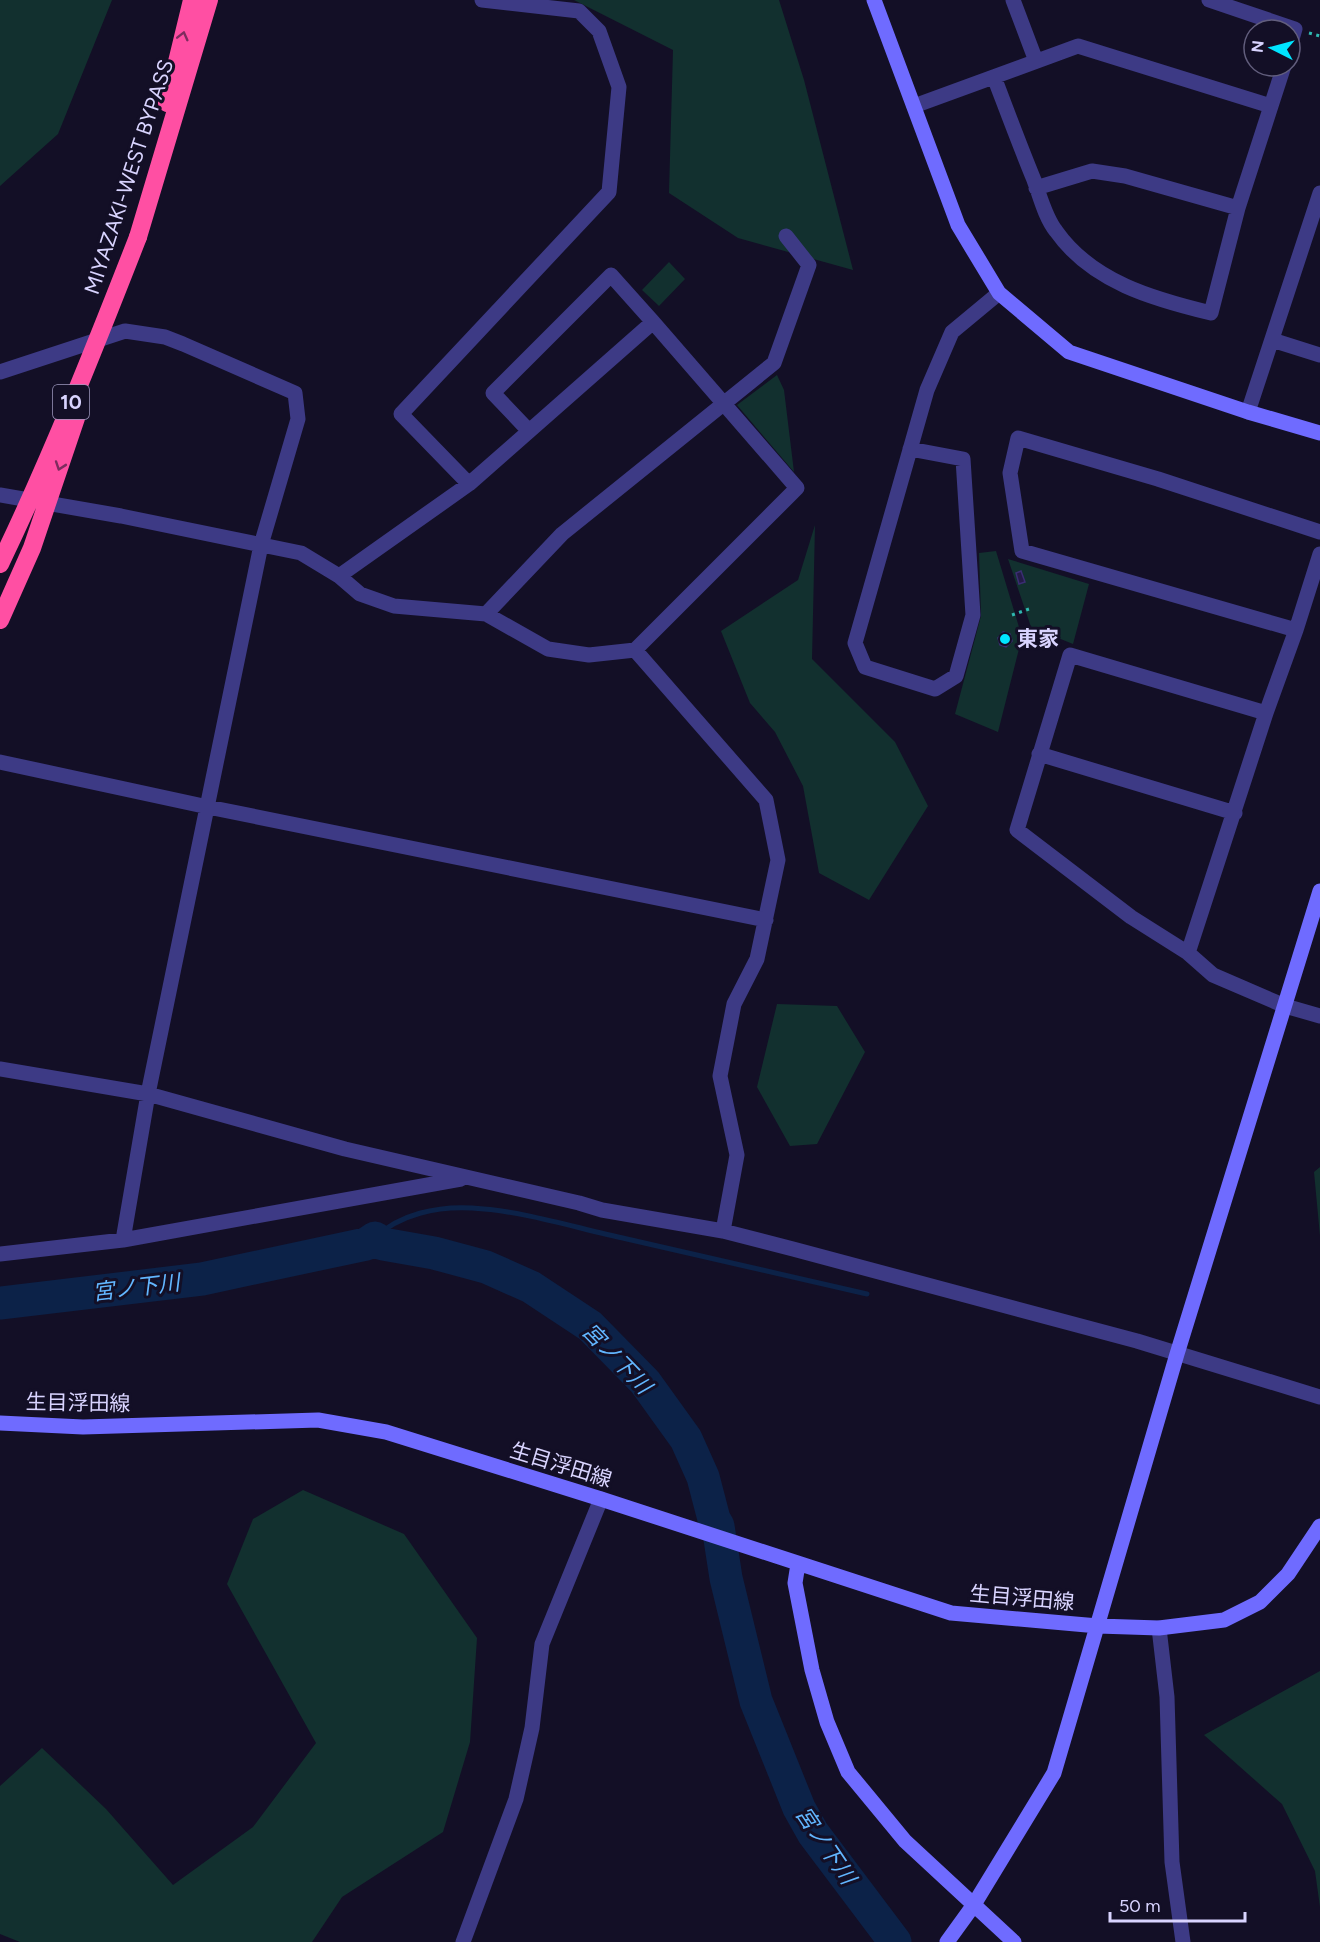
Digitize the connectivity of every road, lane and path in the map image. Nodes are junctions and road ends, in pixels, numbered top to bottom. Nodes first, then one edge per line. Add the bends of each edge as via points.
1 (192, 0) edge
2 (208, 0) edge
3 (482, 0) edge
4 (874, 0) edge
5 (1013, 0) edge
6 (1209, 0) edge
7 (1231, 3) edge
8 (1268, 18) edge
9 (1036, 61) junction
10 (994, 77) junction
11 (1280, 78) edge
12 (914, 106) junction
13 (1271, 106) junction
14 (1036, 188) junction
15 (1320, 193) edge
16 (1238, 208) junction
17 (134, 236) junction
18 (786, 236) dead end
19 (999, 293) junction
20 (654, 322) junction
21 (102, 330) junction
22 (1272, 340) junction
23 (1320, 355) edge
24 (0, 372) edge
25 (724, 403) junction
26 (1248, 412) junction
27 (529, 431) junction
28 (1320, 433) edge
29 (910, 449) junction
30 (469, 484) junction
31 (0, 495) edge
32 (1320, 532) edge
33 (0, 542) edge
34 (261, 545) junction
35 (1320, 554) edge
36 (0, 564) edge
37 (339, 576) junction
38 (1029, 609) dead end
39 (486, 614) junction
40 (1012, 615) dead end
41 (0, 620) edge
42 (1027, 628) dead end
43 (1296, 630) junction
44 (635, 650) junction
45 (1070, 655) junction
46 (1266, 713) junction
47 (1039, 754) junction
48 (0, 762) edge
49 (208, 807) junction
50 (1235, 813) junction
51 (1320, 891) edge
52 (766, 920) junction
53 (1188, 953) junction
54 (1285, 1006) junction
55 (1320, 1016) edge
56 (0, 1070) edge
57 (148, 1094) junction
58 (470, 1177) junction
59 (723, 1231) junction
60 (123, 1240) junction
61 (0, 1254) edge
62 (1177, 1354) junction
63 (1320, 1397) edge
64 (0, 1423) edge
65 (601, 1499) junction
66 (1320, 1526) edge
67 (798, 1564) junction
68 (1098, 1626) junction
69 (1159, 1628) junction
70 (973, 1906) junction
71 (463, 1942) edge
72 (947, 1942) edge
73 (1014, 1942) edge
74 (1183, 1942) edge

17 -> 1 highway, MIYAZAKI-WEST BYPASS / 10
2 - 17 highway, MIYAZAKI-WEST BYPASS / 10
3 - 30 street via 579,11 599,31 619,87 609,192 401,414
4 - 12 street
5 - 9 street
6 - 7 street
7 - 8 street
9 - 10 street
9 - 13 street via 1078,46
10 - 12 street
10 - 14 street
11 - 13 street
12 - 19 street via 958,225
13 - 16 street
14 - 16 street via 1092,171 1125,176
14 - 16 street via 1054,229 1072,251 1103,275 1158,300 1211,313
15 - 22 street
17 - 21 highway, MIYAZAKI-WEST BYPASS / 10, bridge
17 - 33 highway, MIYAZAKI-WEST BYPASS / 10
18 - 25 street via 809,265 774,363
19 - 26 street via 1069,352
19 - 29 street via 952,332 927,390
20 - 25 street
20 - 27 street
20 - 27 street via 611,276 493,393
21 - 36 highway, MIYAZAKI-WEST BYPASS / 10, bridge
21 -> 41 highway, bridge via 32,548
22 - 23 street
22 - 26 street
24 - 34 street via 125,331 165,337 295,393 298,419
25 - 39 street via 562,534
25 - 44 street via 797,488
26 - 28 street
27 - 30 street
29 - 29 street via 855,643 865,668 935,689 956,676 974,615 963,459
30 - 37 street
31 - 34 street
32 - 43 street via 1018,438 1010,473 1022,551
34 - 37 street via 301,553
34 - 49 street
35 - 43 street
37 - 39 street via 360,594 394,606
38 - 40 path
39 - 44 street via 548,649 589,655
42 - 45 path
43 - 46 street
44 - 52 street via 766,800 778,860
45 - 46 street
45 - 47 street
46 - 50 street
47 - 50 street
47 - 53 street via 1017,830 1131,917
48 - 49 street
49 - 52 street
49 - 57 street
50 - 53 street
51 - 54 street
52 - 59 street via 757,959 734,1004 720,1076 737,1155
53 - 54 street via 1213,975
54 - 55 street
54 - 62 street
56 - 57 street
57 - 58 street via 345,1149
57 - 60 street
58 - 59 street via 602,1210
58 - 60 street
59 - 62 street
60 - 61 street
62 - 63 street
62 - 68 street
64 - 65 street, 生目浮田線 via 83,1427 318,1420 386,1432
65 - 67 street, 生目浮田線
65 - 71 street via 542,1644 532,1728 516,1799
66 - 69 street, 生目浮田線 via 1288,1574 1260,1602 1224,1620
67 - 68 street, 生目浮田線 via 951,1613
67 - 70 street via 795,1583 812,1670 827,1722 848,1772 905,1841
68 - 69 street, 生目浮田線
68 - 70 street via 1054,1773
69 - 74 street via 1167,1696 1172,1862
70 - 72 street
70 - 73 street

